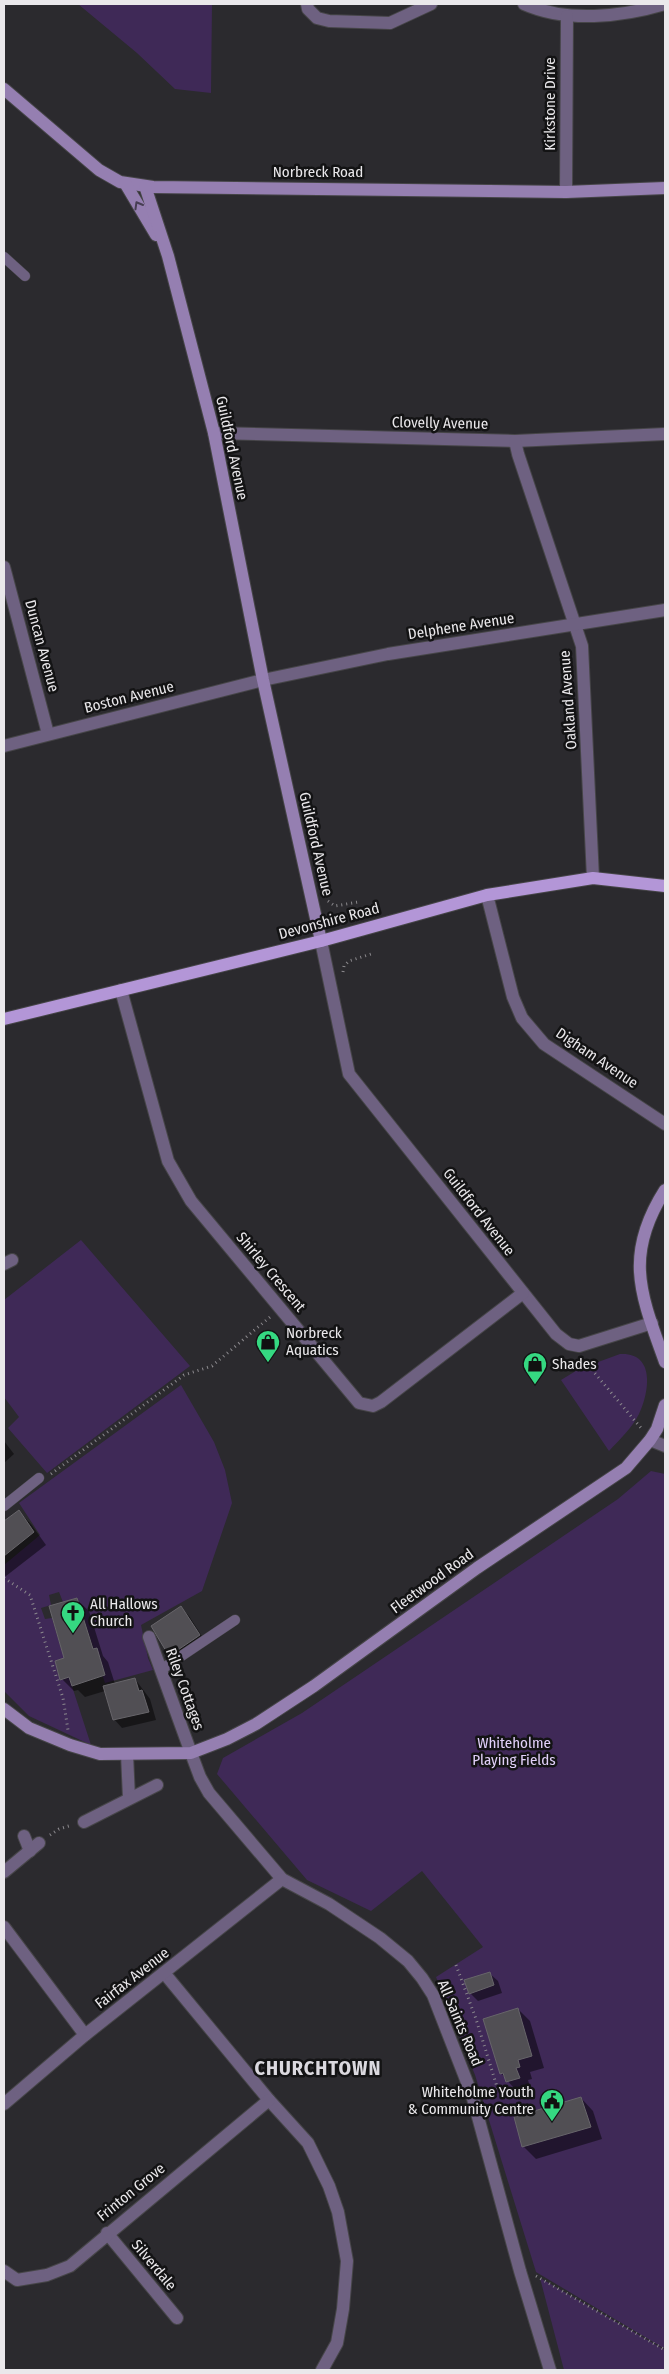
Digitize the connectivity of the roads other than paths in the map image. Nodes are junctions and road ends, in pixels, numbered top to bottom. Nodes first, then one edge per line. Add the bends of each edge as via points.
1 (307, 4) edge
2 (431, 4) edge
3 (524, 4) edge
4 (665, 4) edge
5 (567, 16) junction
6 (4, 89) edge
7 (126, 183) junction
8 (146, 186) junction
9 (665, 188) edge
10 (566, 192) junction
11 (4, 256) edge
12 (168, 256) junction
13 (25, 276) dead end
14 (214, 433) junction
15 (665, 434) edge
16 (516, 441) junction
17 (4, 567) edge
18 (665, 610) edge
19 (575, 624) junction
20 (263, 680) junction
21 (48, 734) junction
22 (4, 746) edge
23 (593, 878) junction
24 (665, 886) edge
25 (487, 895) junction
26 (321, 941) junction
27 (121, 990) junction
28 (4, 1019) edge
29 (665, 1124) edge
30 (665, 1191) edge
31 (523, 1293) junction
32 (652, 1323) junction
33 (665, 1362) edge
34 (665, 1405) edge
35 (650, 1440) junction
36 (665, 1446) edge
37 (39, 1478) road end
38 (4, 1506) edge
39 (235, 1620) dead end
40 (149, 1637) dead end
41 (162, 1670) junction
42 (4, 1709) edge
43 (190, 1753) junction
44 (126, 1754) junction
45 (157, 1785) dead end
46 (129, 1798) junction
47 (84, 1822) road end
48 (24, 1836) dead end
49 (4, 1872) edge
50 (282, 1879) junction
51 (4, 1927) edge
52 (165, 1974) junction
53 (86, 2035) junction
54 (269, 2100) junction
55 (4, 2104) edge
56 (106, 2233) junction
57 (4, 2271) edge
58 (177, 2318) dead end
59 (322, 2370) edge
60 (550, 2370) edge

1 - 2 street via 318,18 328,21 390,23
3 - 5 street
4 - 5 street via 616,14
5 - 10 street, Kirkstone Drive
6 - 7 street, Norbreck Road via 99,170
7 - 8 street, Norbreck Road
12 -> 7 street, Guildford Avenue
8 - 10 street, Norbreck Road
8 - 12 street, Guildford Avenue
9 - 10 street, Norbreck Road
11 - 13 lane
12 - 14 street, Guildford Avenue
14 - 16 street, Clovelly Avenue
14 - 20 street, Guildford Avenue
15 - 16 street, Clovelly Avenue
16 - 19 street, Oakland Avenue
17 - 21 street, Duncan Avenue
18 - 19 street, Delphene Avenue
19 - 20 street, Delphene Avenue via 388,654
19 - 23 street, Oakland Avenue via 582,646 585,677
20 - 21 street, Boston Avenue
20 - 26 street, Guildford Avenue
21 - 22 street, Boston Avenue
23 - 24 main road, Devonshire Road
23 - 25 main road, Devonshire Road
25 - 26 main road, Devonshire Road
25 - 29 street, Digham Avenue via 513,997 522,1018 544,1044
26 - 27 main road, Devonshire Road
26 - 31 street, Guildford Avenue via 349,1074
27 - 28 main road, Devonshire Road
27 - 31 street, Shirley Crescent via 168,1161 191,1201 359,1404 373,1406 381,1402
30 - 32 street via 647,1225 639,1262 639,1280
31 - 32 street, Guildford Avenue via 556,1334 569,1344 579,1346
32 - 33 street
34 - 35 street, Fleetwood Road
35 - 36 street
35 - 43 street, Fleetwood Road via 626,1468 477,1568 314,1686 256,1724
37 - 38 lane
39 - 41 lane
40 - 41 street, Riley Cottages
41 - 43 street, Riley Cottages
42 - 44 street, Fleetwood Road via 29,1728 70,1746 100,1754
43 - 44 street, Fleetwood Road
43 - 50 street, All Saints Road via 210,1793
44 - 46 street
45 - 46 street
46 - 47 street
48 - 49 street via 34,1847
50 - 52 street, Fairfax Avenue
50 - 60 street, All Saints Road via 330,1904 380,1938 408,1961 433,1995 472,2095
51 - 53 street
52 - 53 street, Fairfax Avenue
52 - 54 street
53 - 55 street, Fairfax Avenue
54 - 56 street, Frinton Grove
54 - 59 street via 308,2143 338,2212 347,2261 343,2309 337,2344
56 - 57 street, Frinton Grove via 70,2266 47,2275 17,2280
56 - 58 street, Silverdale

